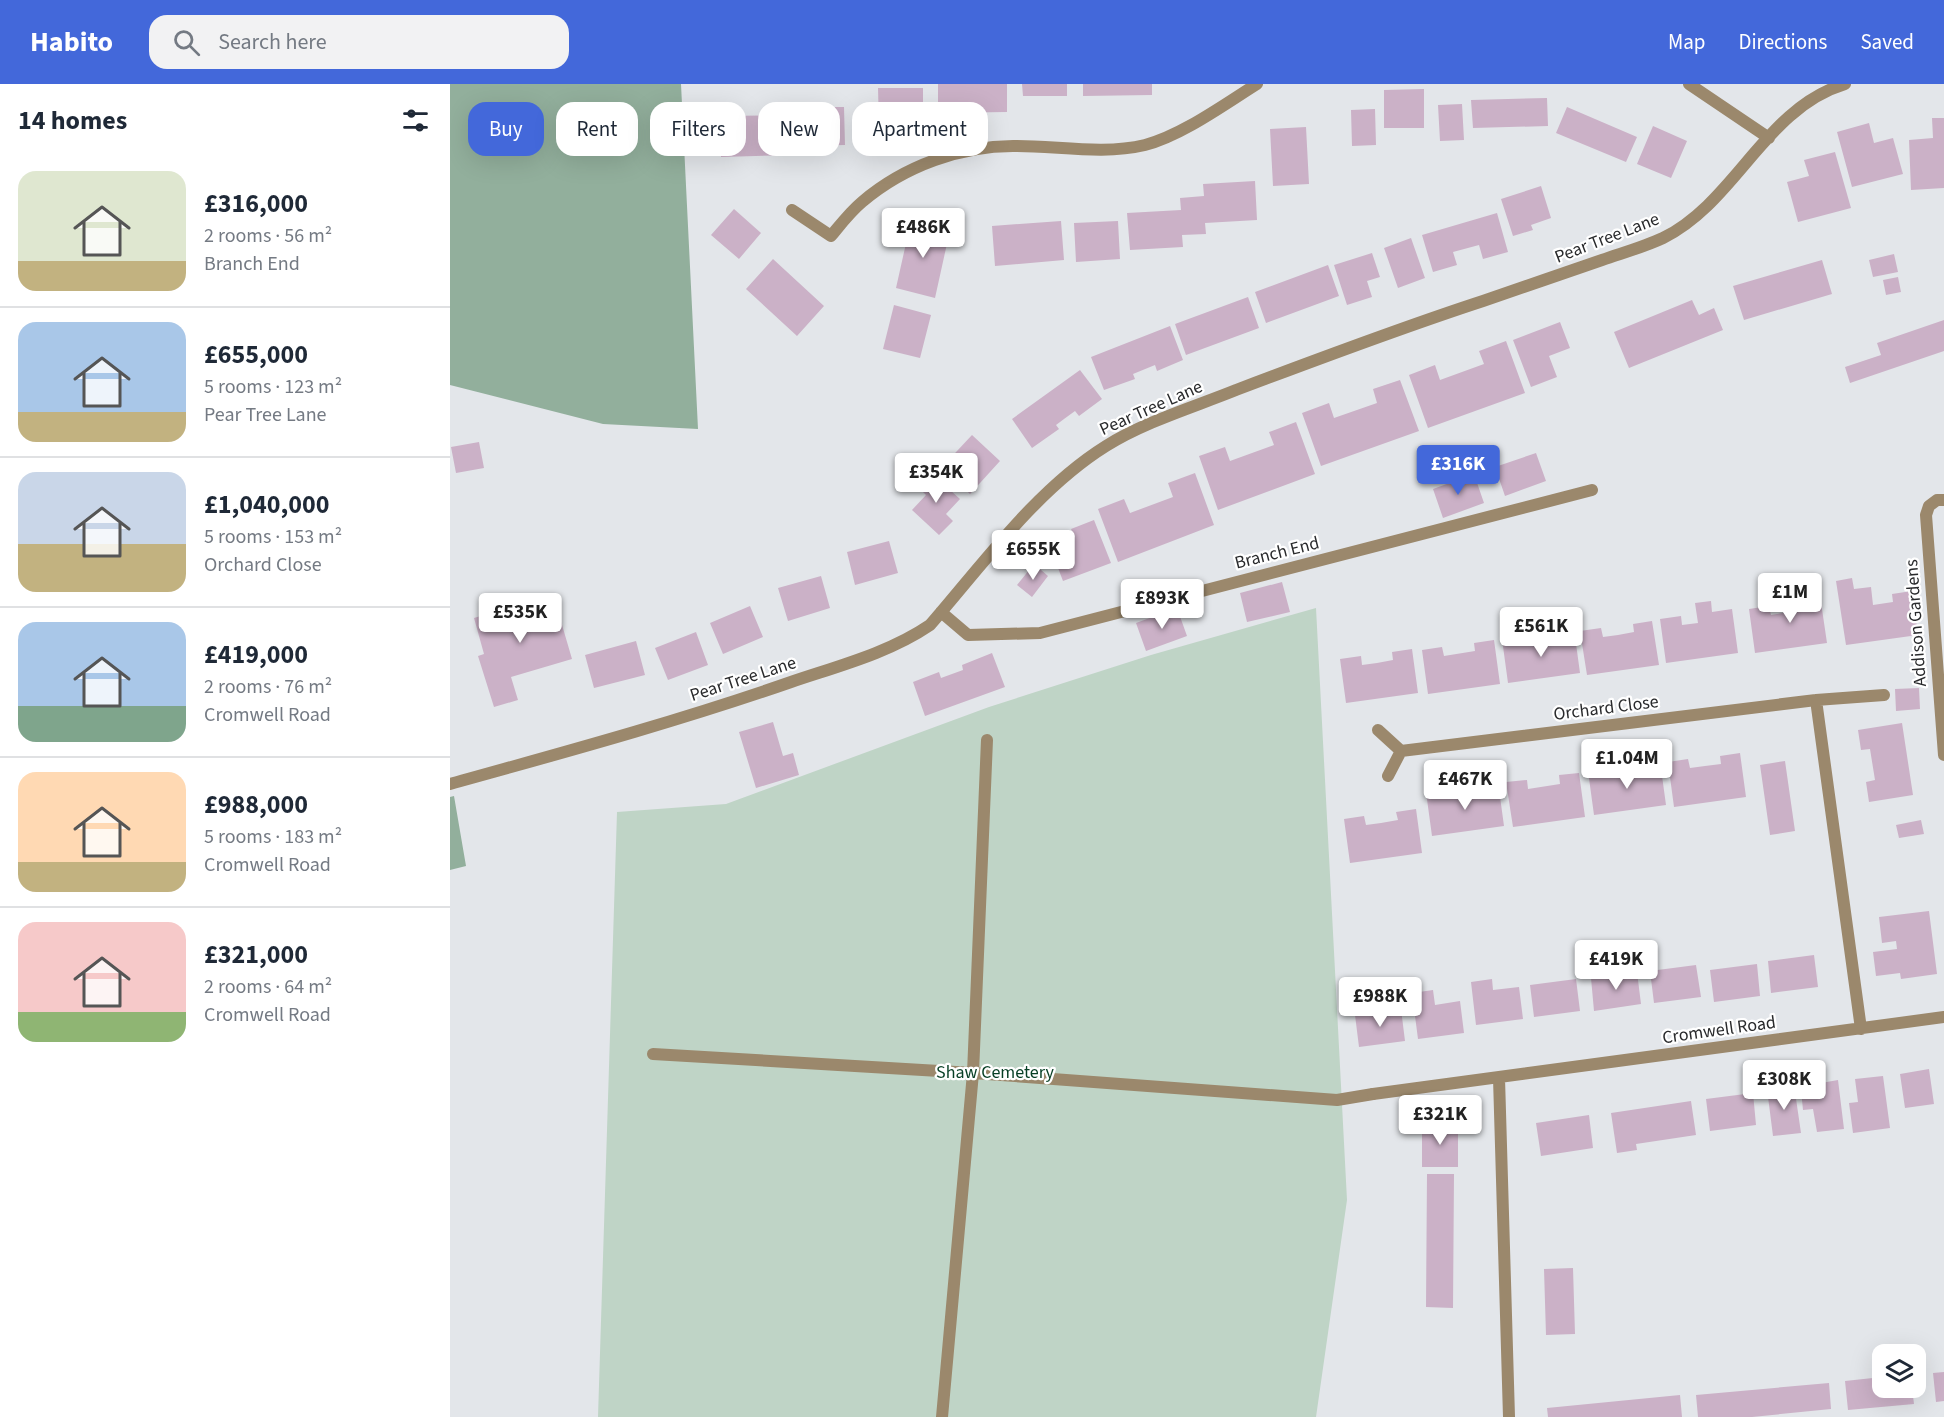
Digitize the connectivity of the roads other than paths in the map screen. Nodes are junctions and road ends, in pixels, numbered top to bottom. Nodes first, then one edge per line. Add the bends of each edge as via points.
1 (1257, 84) edge
2 (1689, 84) edge
3 (1845, 84) edge
4 (1769, 138) junction
5 (792, 210) dead end
6 (1592, 490) dead end
7 (1944, 500) edge
8 (941, 612) junction
9 (1884, 695) dead end
10 (1815, 700) junction
11 (1378, 730) dead end
12 (987, 740) dead end
13 (1401, 751) junction
14 (1944, 755) edge
15 (1388, 776) dead end
16 (450, 784) edge
17 (1944, 1017) edge
18 (1861, 1029) junction
19 (652, 1054) dead end
20 (973, 1074) junction
21 (1499, 1078) junction
22 (942, 1417) edge
23 (1509, 1417) edge

1 - 5 street via 1182,129 1146,145 1083,149 987,147 958,152 911,170 862,201 831,236
2 - 4 street
3 - 4 street, Pear Tree Lane via 1804,104
4 - 8 street, Pear Tree Lane via 1720,194 1664,237 1290,370 1173,414 1107,445 1053,486
6 - 8 street, Branch End via 1040,633 968,634
7 - 14 street, Addison Gardens via 1929,506 1926,515
8 - 16 street, Pear Tree Lane via 911,638 848,663 717,708
9 - 10 street, Orchard Close
10 - 13 street, Orchard Close
10 - 18 street
11 - 13 street
12 - 20 street
13 - 15 street
17 - 18 street, Cromwell Road
18 - 21 street, Cromwell Road
19 - 20 street, Cromwell Road
20 - 21 street, Cromwell Road via 1337,1100
20 - 22 street
21 - 23 street

